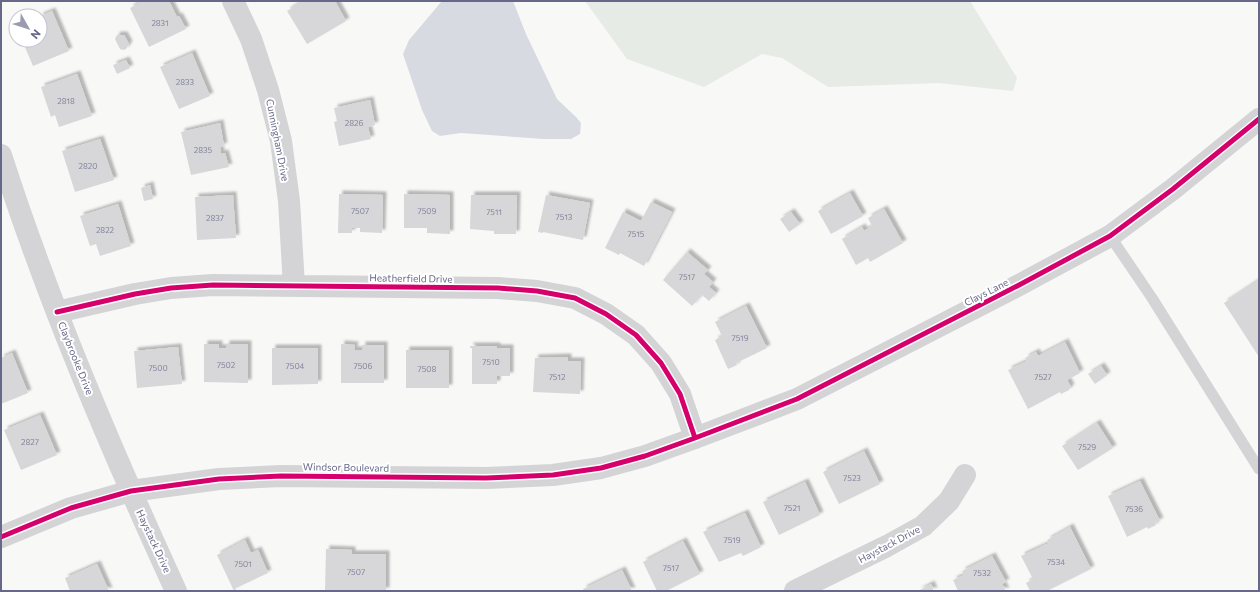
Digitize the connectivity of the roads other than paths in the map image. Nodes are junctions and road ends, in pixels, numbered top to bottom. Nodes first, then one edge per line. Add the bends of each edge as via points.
1 (233, 1) edge
2 (1259, 119) edge
3 (1, 155) edge
4 (1110, 236) junction
5 (294, 286) junction
6 (57, 312) junction
7 (695, 438) junction
8 (1259, 469) edge
9 (965, 475) dead end
10 (130, 491) junction
11 (1, 537) edge
12 (176, 591) edge
13 (795, 591) edge

1 - 5 street, Cunningham Drive via 251,39 266,82 280,141 289,201
2 - 4 street, Clays Lane
3 - 6 street, Claybrooke Drive
4 - 7 street, Clays Lane via 797,399
4 - 8 lane
5 - 6 street, Heatherfield Drive via 213,285 171,288
5 - 7 street, Heatherfield Drive via 498,288 537,291 575,298 606,314 636,335 661,363 680,394
6 - 10 street, Claybrooke Drive
7 - 10 street, Windsor Boulevard via 645,456 600,468 553,475 486,478 281,476 219,479
9 - 13 street, Haystack Drive via 949,502 923,526
10 - 11 street, Windsor Boulevard via 71,508
10 - 12 street, Haystack Drive

